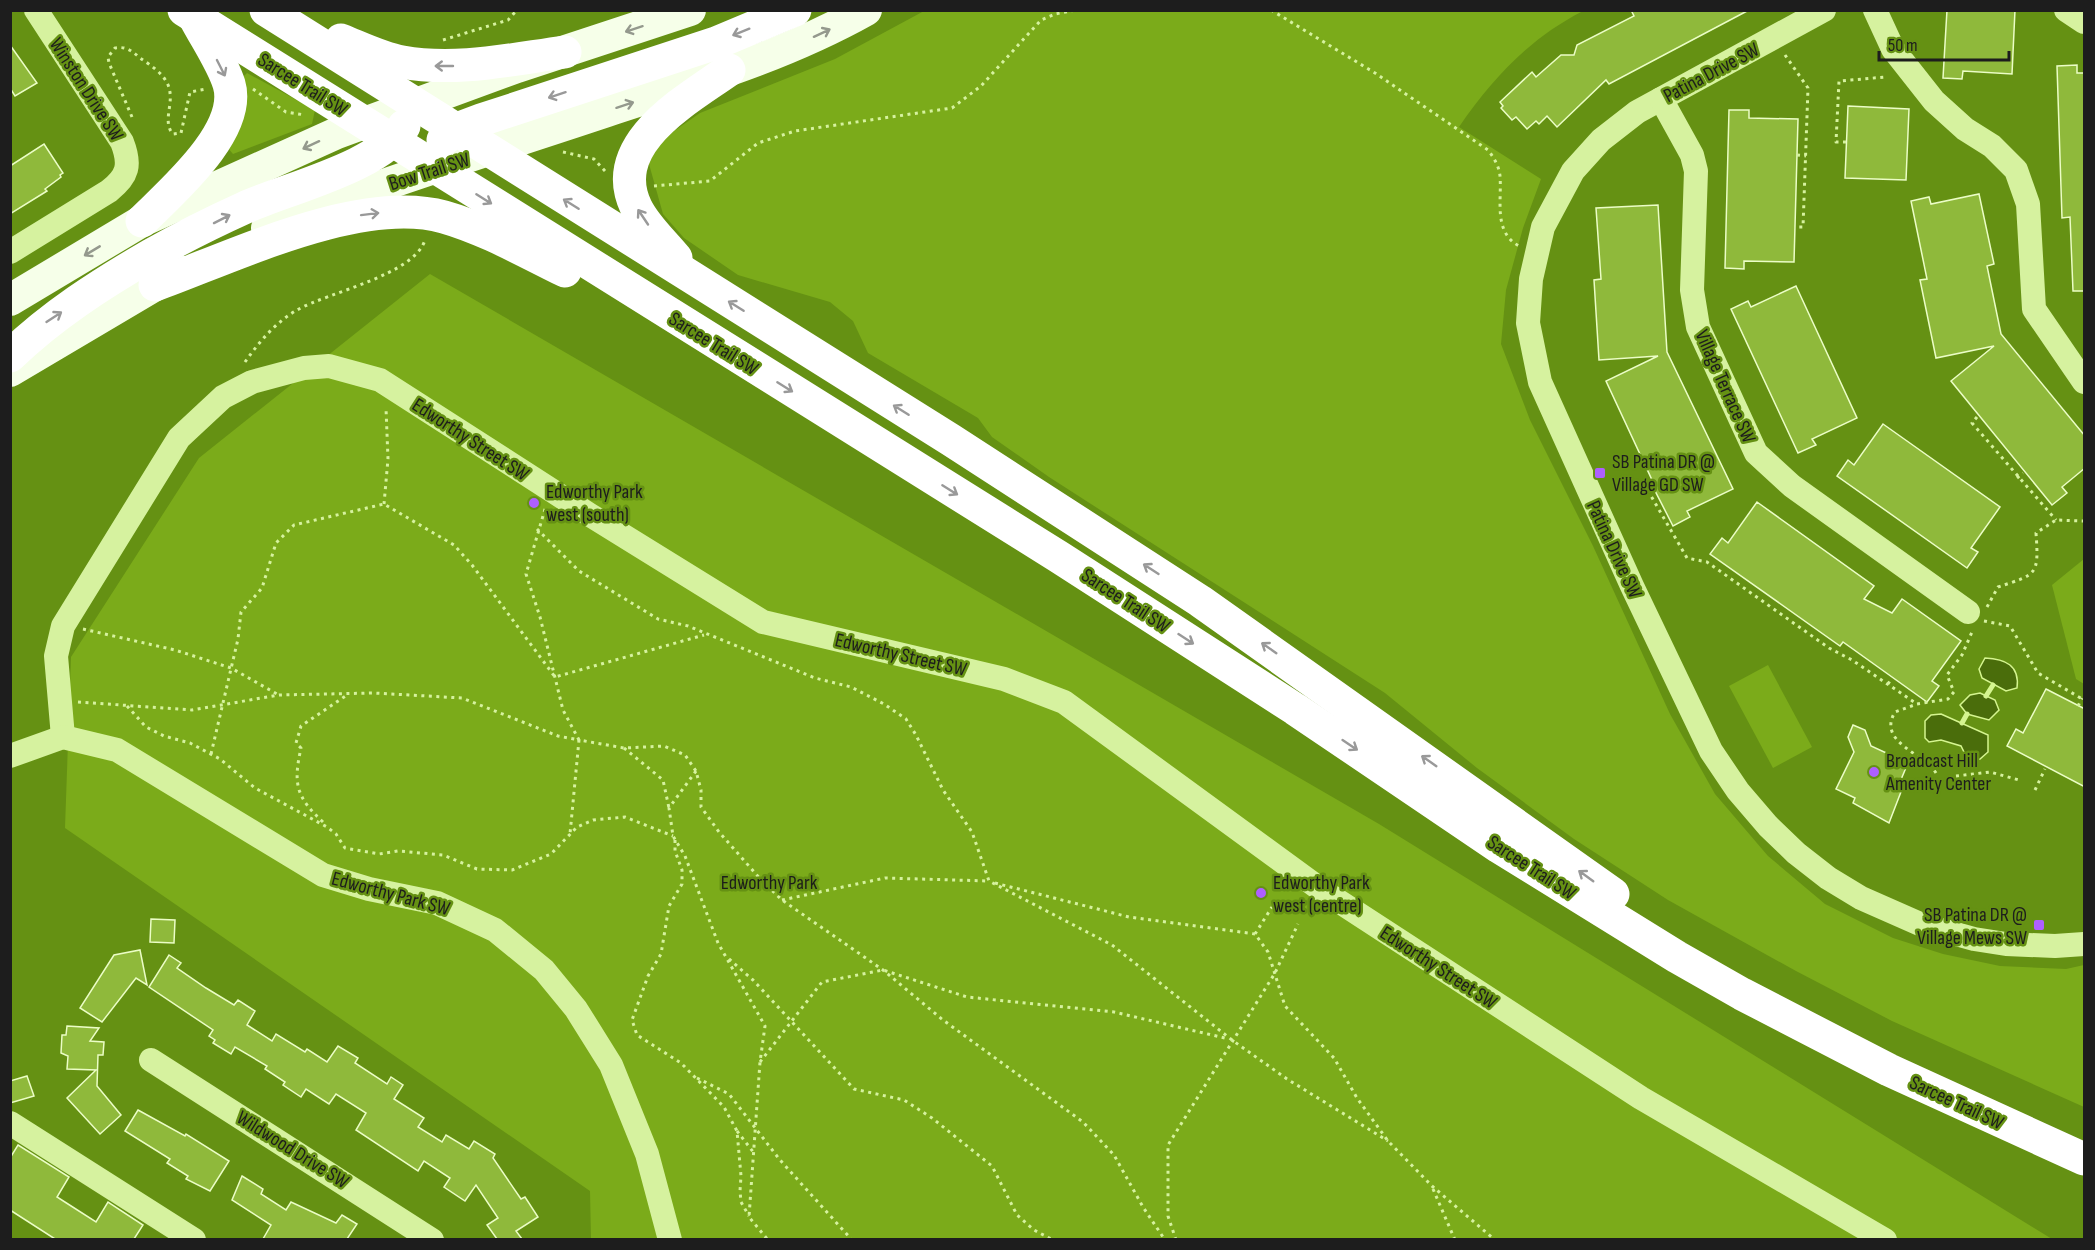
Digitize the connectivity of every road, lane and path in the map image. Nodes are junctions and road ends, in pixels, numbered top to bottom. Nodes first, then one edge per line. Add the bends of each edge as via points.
1 (36, 10) edge
2 (267, 10) edge
3 (517, 10) edge
4 (690, 10) edge
5 (795, 10) edge
6 (866, 10) edge
7 (1076, 10) edge
8 (1271, 10) edge
9 (1875, 10) edge
10 (2066, 10) edge
11 (1824, 11) edge
12 (189, 13) edge
13 (2085, 22) edge
14 (1773, 38) junction
15 (436, 42) dead end
16 (565, 52) junction
17 (729, 70) junction
18 (1886, 77) dead end
19 (246, 85) dead end
20 (216, 89) dead end
21 (1661, 99) junction
22 (415, 104) junction
23 (308, 115) dead end
24 (457, 129) junction
25 (378, 132) junction
26 (122, 142) junction
27 (1846, 142) dead end
28 (490, 152) junction
29 (552, 153) dead end
30 (1797, 155) dead end
31 (1806, 156) junction
32 (435, 167) junction
33 (609, 175) dead end
34 (650, 186) dead end
35 (142, 221) junction
36 (1794, 227) dead end
37 (426, 237) dead end
38 (10, 252) edge
39 (1536, 252) junction
40 (692, 279) junction
41 (155, 285) junction
42 (10, 300) edge
43 (664, 312) junction
44 (10, 356) edge
45 (245, 363) dead end
46 (10, 370) edge
47 (380, 380) junction
48 (2085, 382) edge
49 (1977, 417) dead end
50 (2023, 473) dead end
51 (2017, 478) junction
52 (1652, 486) dead end
53 (384, 504) junction
54 (2056, 520) junction
55 (2085, 520) edge
56 (1745, 582) dead end
57 (1742, 586) junction
58 (1974, 616) junction
59 (1803, 623) dead end
60 (63, 626) junction
61 (1800, 628) junction
62 (705, 634) junction
63 (231, 668) junction
64 (555, 676) junction
65 (1891, 679) dead end
66 (1888, 684) junction
67 (349, 694) junction
68 (279, 695) junction
69 (2083, 699) edge
70 (58, 700) junction
71 (221, 704) junction
72 (1917, 704) junction
73 (126, 705) junction
74 (2078, 706) dead end
75 (63, 737) junction
76 (579, 740) junction
77 (624, 748) junction
78 (211, 754) junction
79 (10, 756) edge
80 (2045, 769) dead end
81 (696, 771) junction
82 (1936, 773) dead end
83 (1956, 776) dead end
84 (2019, 780) dead end
85 (2035, 790) dead end
86 (669, 808) junction
87 (327, 827) junction
88 (570, 834) junction
89 (674, 838) junction
90 (690, 870) junction
91 (683, 879) junction
92 (989, 881) junction
93 (782, 900) junction
94 (1272, 907) dead end
95 (1298, 924) dead end
96 (1255, 933) junction
97 (2085, 944) edge
98 (725, 956) junction
99 (883, 970) junction
100 (1275, 973) junction
101 (792, 1020) junction
102 (1232, 1040) junction
103 (151, 1060) dead end
104 (760, 1062) junction
105 (694, 1077) junction
106 (10, 1123) edge
107 (757, 1127) junction
108 (737, 1131) junction
109 (2085, 1135) edge
110 (1388, 1141) junction
111 (754, 1153) junction
112 (2085, 1159) edge
113 (1432, 1186) junction
114 (749, 1217) junction
115 (194, 1239) edge
116 (432, 1239) edge
117 (670, 1239) edge
118 (768, 1239) edge
119 (852, 1239) edge
120 (1053, 1239) edge
121 (1165, 1239) edge
122 (1176, 1239) edge
123 (1455, 1239) edge
124 (1495, 1239) edge
125 (1885, 1239) edge

1 - 26 street, Winston Drive SW
16 -> 2 highway via 429,66 382,57 284,13
2 - 22 highway, Sarcee Trail SW
3 - 15 path via 508,20
4 -> 16 main road
5 -> 24 highway via 716,43
17 -> 6 main road, Bow Trail SW via 773,56
7 - 34 path via 1041,20 981,86 951,108 795,131 758,143 710,181
8 - 39 path via 1376,73 1488,150 1500,176 1500,218 1508,236 1512,242
9 - 48 street via 1893,49 1934,101 2016,170 2028,204 2034,309
10 - 13 street
11 - 14 street, Patina Drive SW
12 - 25 highway, Sarcee Trail SW
12 -> 35 highway via 230,87 226,120 195,167
14 - 21 street, Patina Drive SW
14 - 31 path via 1808,88
16 - 22 main road
28 -> 17 main road, Bow Trail SW
40 -> 17 highway via 637,208 630,187 631,171 651,128
18 - 27 path via 1839,81 1836,142
19 - 23 path via 286,112
20 - 26 path via 190,92 184,126 181,133 173,134 168,127 170,91 165,79 126,48 111,50 109,63 134,126
21 - 39 street, Patina Drive SW via 1610,133 1573,171 1551,209
21 - 58 street, Village Terrace SW via 1692,155 1696,171 1692,290 1698,327 1756,453 1792,486
22 - 24 highway, Sarcee Trail SW
22 - 25 highway via 402,130
24 - 28 highway, Sarcee Trail SW
24 - 32 highway via 441,141 433,154
25 - 32 highway, Sarcee Trail SW
25 -> 35 main road via 337,133
44 -> 25 highway via 42,325 151,255 245,207 372,155
26 - 38 street, Winston Drive SW via 128,170 121,182
28 - 32 main road, Bow Trail SW
40 -> 28 highway, Sarcee Trail SW
29 - 33 path via 594,159
30 - 31 path
31 - 36 path via 1803,227
32 - 41 main road, Bow Trail SW via 249,235
32 -> 43 highway, Sarcee Trail SW
35 -> 42 main road
37 - 45 path via 423,247 406,263 295,311 256,346
39 - 97 street, Patina Drive SW via 1528,323 1543,391 1711,751 1738,791 1813,868 1870,903 1934,929 1974,939 2030,946
109 -> 40 highway, Sarcee Trail SW via 1947,1076 1787,995 1604,889 1200,601
41 -> 43 highway via 323,224 379,213 422,214 478,229 600,288
41 - 46 main road, Bow Trail SW
43 -> 112 highway, Sarcee Trail SW via 1079,570 1499,847 1677,957 1889,1070
47 - 53 path via 386,407 388,459
47 - 60 street, Edworthy Street SW via 329,366 304,368 252,382 223,397 179,438
47 - 125 street, Edworthy Street SW via 764,622 1004,679 1064,702 1320,889 1641,1098
49 - 51 path via 1972,423
50 - 51 path
51 - 54 path
52 - 57 path via 1647,489 1687,558 1707,562
53 - 63 path via 294,525 276,543 262,588 241,612
53 - 64 path via 454,545
54 - 55 path
54 - 58 path via 2036,533 2035,571 2029,577 1998,587
56 - 57 path
57 - 61 path
58 - 69 path via 2010,626 2038,673
58 - 72 path via 1947,675 1954,692 1948,699
59 - 61 path
60 - 63 path via 175,650
60 - 70 street, Edworthy Street SW via 56,656
61 - 66 path
62 - 64 path
62 - 64 path via 658,619 630,603 579,571 537,529 526,574
62 - 92 path via 815,678 851,687 906,719 943,790 972,831
63 - 68 path
63 - 71 path
64 - 76 path via 563,710
65 - 66 path
66 - 72 path
67 - 68 path
67 - 76 path via 462,698 558,736
67 - 87 path via 301,726 296,743 301,748 296,770 298,794
68 - 71 path
69 - 74 path
70 - 73 path
70 - 75 street, Edworthy Street SW
71 - 73 path via 192,710
71 - 78 path
72 - 82 path via 1894,712 1889,729 1895,740 1929,762
73 - 78 path via 146,727 190,742
75 - 79 street
75 - 117 street, Edworthy Park SW via 117,750 323,875 437,903 495,930 519,948 544,970 576,1009 611,1065 647,1154
76 - 77 path
76 - 88 path
77 - 81 path via 675,749 692,762
77 - 86 path via 663,780
78 - 87 path via 255,788
80 - 85 path
81 - 86 path
81 - 93 path via 701,807 747,865
83 - 84 path via 1990,772
86 - 89 path
87 - 88 path via 345,848 379,854 398,851 443,855 477,869 512,870 551,854
88 - 89 path via 592,820 625,817
89 - 90 path
89 - 91 path
90 - 91 path
90 - 98 path
91 - 105 path via 669,906 661,954 648,976 632,1020 637,1035 681,1063
92 - 93 path via 885,878
92 - 96 path via 1130,917
92 - 102 path via 1112,945
93 - 99 path
94 - 96 path
95 - 100 path
96 - 100 path via 1268,952
98 - 101 path
98 - 104 path via 765,1026
99 - 101 path via 822,982
99 - 102 path via 967,997 1114,1012
99 - 121 path via 943,1020 1083,1122 1114,1155
100 - 102 path
100 - 110 path via 1285,1006 1334,1058
101 - 104 path
101 - 120 path via 854,1089 904,1100 993,1166 1017,1215 1034,1230
102 - 110 path
102 - 122 path via 1168,1145 1168,1216
103 - 116 street, Wildwood Drive SW
104 - 107 path
105 - 107 path via 729,1094
105 - 108 path via 724,1107
106 - 115 street
107 - 111 path
107 - 119 path via 780,1160
108 - 111 path
108 - 114 path via 741,1202
110 - 113 path
111 - 114 path
113 - 123 path
113 - 124 path
114 - 118 path

